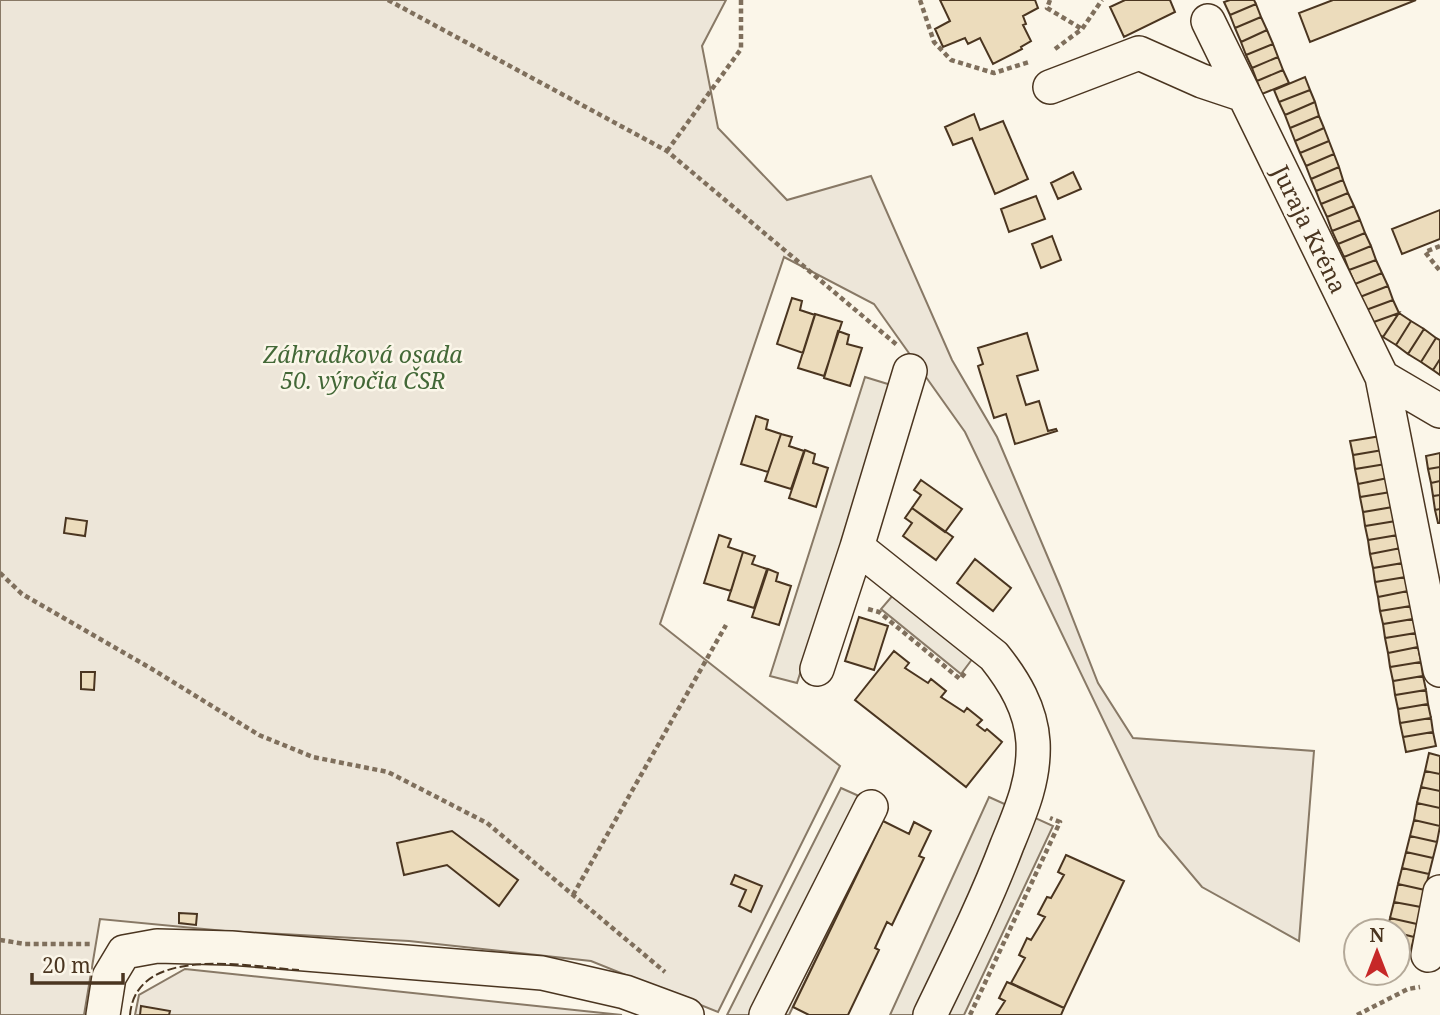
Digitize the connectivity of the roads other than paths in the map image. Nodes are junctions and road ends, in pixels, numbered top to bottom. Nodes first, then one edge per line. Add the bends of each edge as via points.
1 (1208, 21) dead end
2 (1040, 75) road end
3 (1244, 95) junction
4 (910, 371) road end
5 (1382, 377) junction
6 (1440, 411) edge
7 (857, 547) junction
8 (817, 668) dead end
9 (1440, 670) edge
10 (871, 807) dead end
11 (1440, 892) edge
12 (1429, 971) road end
13 (103, 1015) edge
14 (687, 1015) edge
15 (766, 1015) edge
16 (930, 1015) edge

1 - 3 street, Juraja Kréna
2 - 3 street via 1139,53
3 - 5 street, Juraja Kréna
4 - 7 street
5 - 6 street
5 - 9 street, Juraja Kréna
7 - 8 street
7 - 16 street via 994,656 1022,697 1033,741 1030,785 989,891
10 - 15 street
11 - 12 street
13 - 14 street via 108,977 124,952 158,946 542,972 625,992

